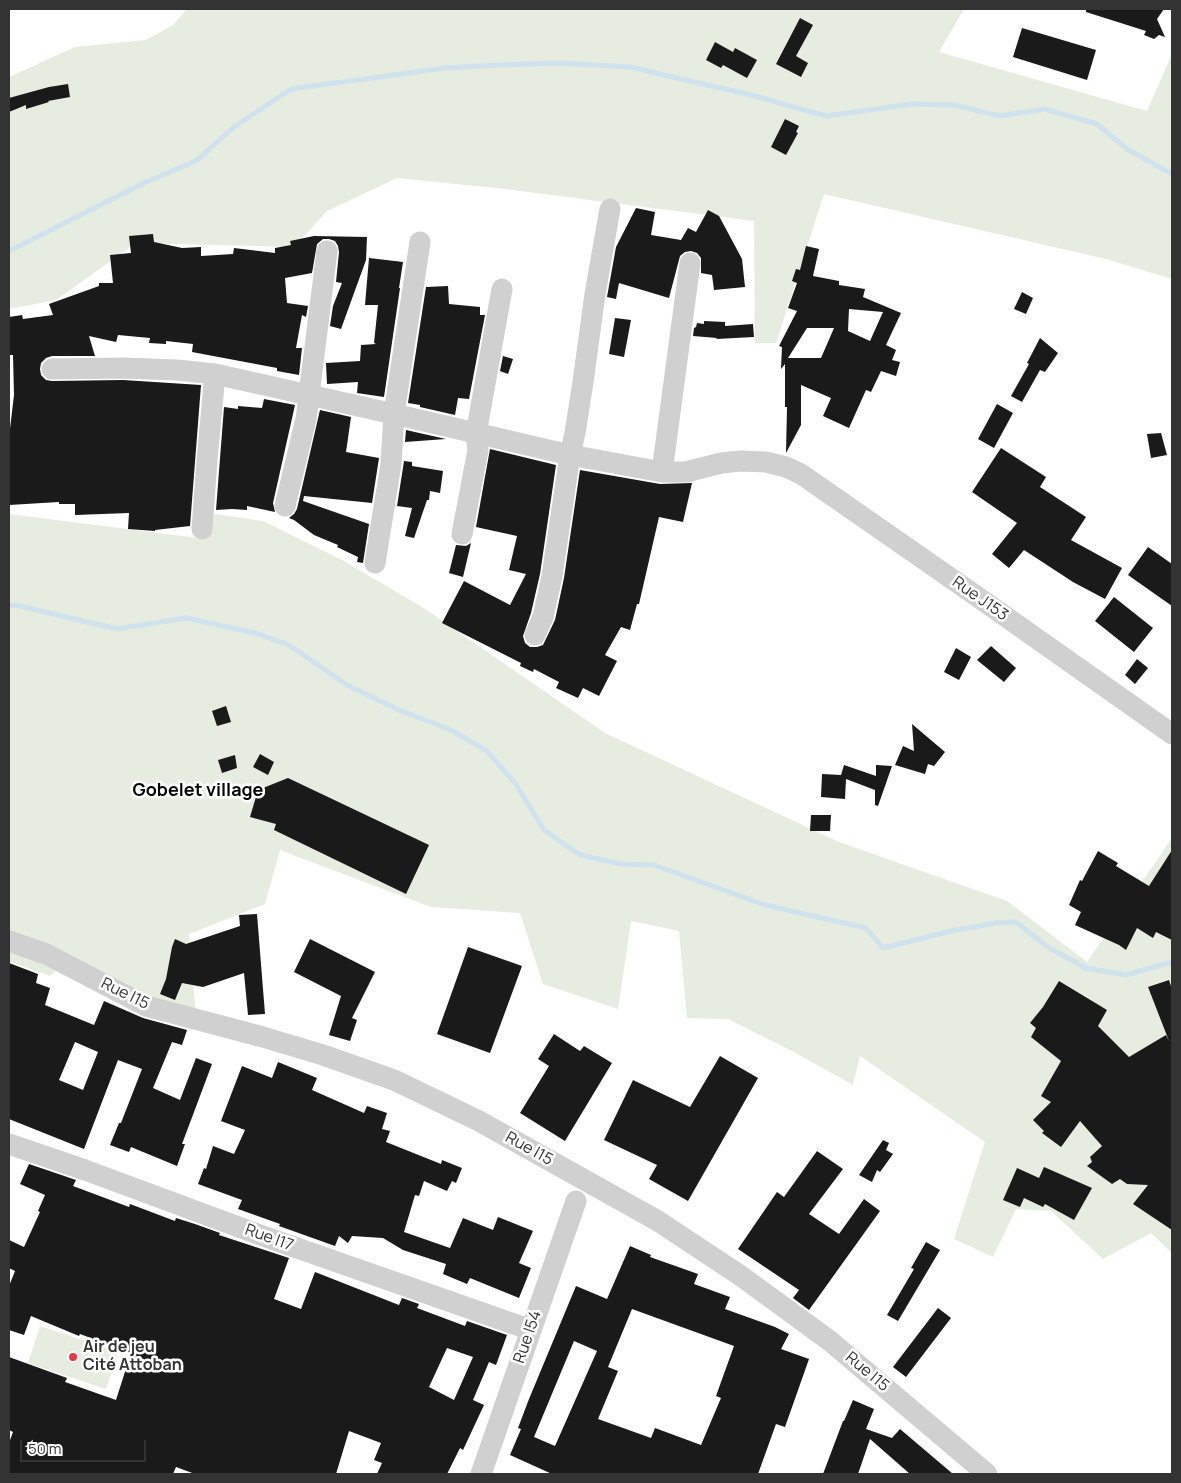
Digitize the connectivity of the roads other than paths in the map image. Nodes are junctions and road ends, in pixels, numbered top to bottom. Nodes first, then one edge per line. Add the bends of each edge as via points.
1 (610, 209) dead end
2 (420, 242) dead end
3 (328, 251) dead end
4 (690, 262) dead end
5 (502, 289) dead end
6 (52, 369) dead end
7 (215, 374) junction
8 (309, 396) junction
9 (394, 414) junction
10 (476, 434) junction
11 (570, 455) junction
12 (662, 472) junction
13 (286, 506) dead end
14 (202, 529) dead end
15 (462, 534) dead end
16 (375, 563) dead end
17 (535, 635) dead end
18 (1172, 734) edge
19 (9, 941) edge
20 (9, 1144) edge
21 (576, 1200) dead end
22 (531, 1330) junction
23 (480, 1474) edge
24 (987, 1474) edge

1 - 11 street
2 - 9 street
3 - 8 street
4 - 12 street
5 - 10 street
6 - 7 street, Rue J153 via 132,368
7 - 8 street, Rue J153
7 - 14 street
8 - 9 street, Rue J153
8 - 13 street
9 - 10 street, Rue J153
9 - 16 street via 391,464
10 - 11 street, Rue J153
10 - 15 street via 478,450
11 - 12 street, Rue J153
11 - 17 street via 552,576 543,617
12 - 18 street, Rue J153 via 686,472 741,461 766,462 801,474
19 - 24 street, Rue I15 via 46,954 146,1006 323,1055 394,1080 479,1121 658,1221 741,1276 830,1341
20 - 22 street, Rue I17
21 - 22 street, Rue I54
22 - 23 street, Rue I54

